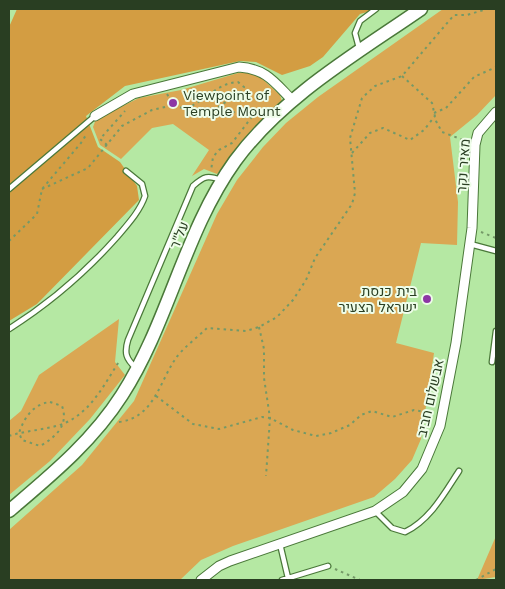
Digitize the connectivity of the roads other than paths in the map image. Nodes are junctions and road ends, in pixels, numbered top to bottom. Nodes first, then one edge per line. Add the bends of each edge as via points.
1 (376, 9) edge
2 (422, 9) edge
3 (360, 51) junction
4 (293, 100) junction
5 (496, 112) edge
6 (95, 116) joint
7 (126, 171) dead end
8 (216, 178) junction
9 (9, 189) edge
10 (472, 228) joint
11 (470, 244) junction
12 (496, 250) edge
13 (9, 329) edge
14 (496, 331) edge
15 (492, 362) dead end
16 (137, 369) junction
17 (459, 471) dead end
18 (9, 511) edge
19 (375, 512) junction
20 (280, 544) junction
21 (328, 566) road end
22 (288, 578) junction
23 (201, 580) edge
24 (282, 580) edge

1 - 3 lane via 360,21 355,33
2 - 3 street, על"ר
3 - 4 street, על"ר
4 - 6 street via 266,74 240,67 133,94
4 - 8 street, על"ר
5 - 10 street, מאיר נקר via 478,133 475,145
6 - 9 lane
7 - 13 lane via 142,184 146,196 131,220 63,291
8 - 16 street, על"ר via 200,224
8 - 16 lane via 202,178 193,186 125,351 128,361
10 - 11 street, אבשלום חביב
11 - 12 lane
11 - 19 street, אבשלום חביב via 456,343 435,443 422,469 403,492
14 - 15 lane
16 - 18 street, על"ר via 101,424 68,460
17 - 19 lane via 428,516 415,528 405,532 392,528
19 - 20 street, אבשלום חביב
20 - 22 lane
20 - 23 street, אבשלום חביב via 219,566
21 - 22 lane
22 - 24 lane

